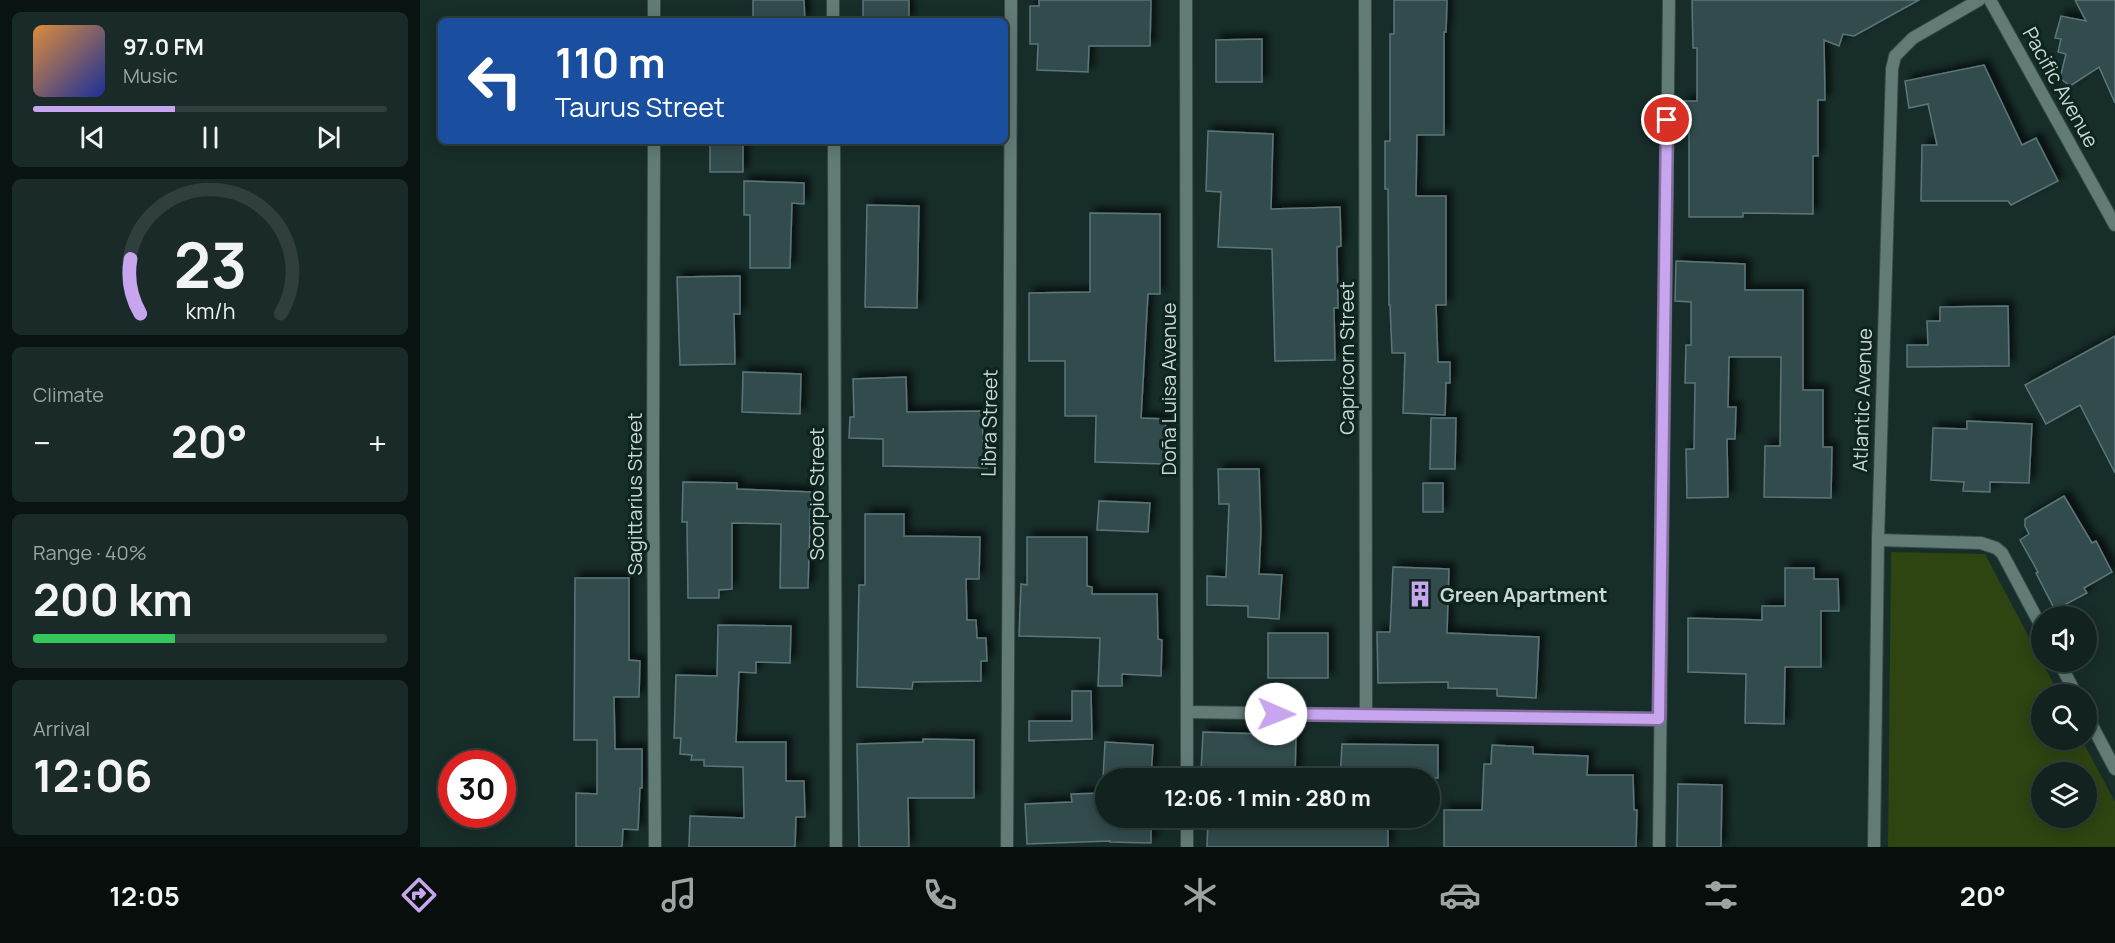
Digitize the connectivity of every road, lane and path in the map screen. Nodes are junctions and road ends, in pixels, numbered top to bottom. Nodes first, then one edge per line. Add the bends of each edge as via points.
1 (654, 0) edge
2 (833, 0) edge
3 (1011, 0) edge
4 (1186, 0) edge
5 (1365, 0) edge
6 (1669, 0) edge
7 (1979, 0) edge
8 (1990, 0) edge
9 (654, 18) edge
10 (833, 18) edge
11 (654, 144) edge
12 (834, 144) edge
13 (2115, 225) edge
14 (1878, 540) junction
15 (2031, 607) edge
16 (1187, 712) junction
17 (1366, 715) junction
18 (1659, 719) junction
19 (2097, 735) edge
20 (1187, 768) edge
21 (2115, 769) edge
22 (1187, 828) edge
23 (655, 847) edge
24 (836, 847) edge
25 (1007, 847) edge
26 (1187, 847) edge
27 (1659, 847) edge
28 (1874, 847) edge

1 - 9 street
2 - 10 street
3 - 25 street, Libra Street
4 - 16 street, Doña Luisa Avenue
5 - 17 street, Capricorn Street
6 - 18 street
7 - 14 street, Atlantic Avenue via 1913,38 1895,56 1892,69
8 - 13 street, Pacific Avenue
11 - 23 street, Sagittarius Street
12 - 24 street, Scorpio Street
14 - 15 street via 1981,543 1996,548
14 - 28 street, Atlantic Avenue
16 - 17 street
16 - 20 street, Doña Luisa Avenue
17 - 18 street
18 - 27 street
19 - 21 street
22 - 26 street

